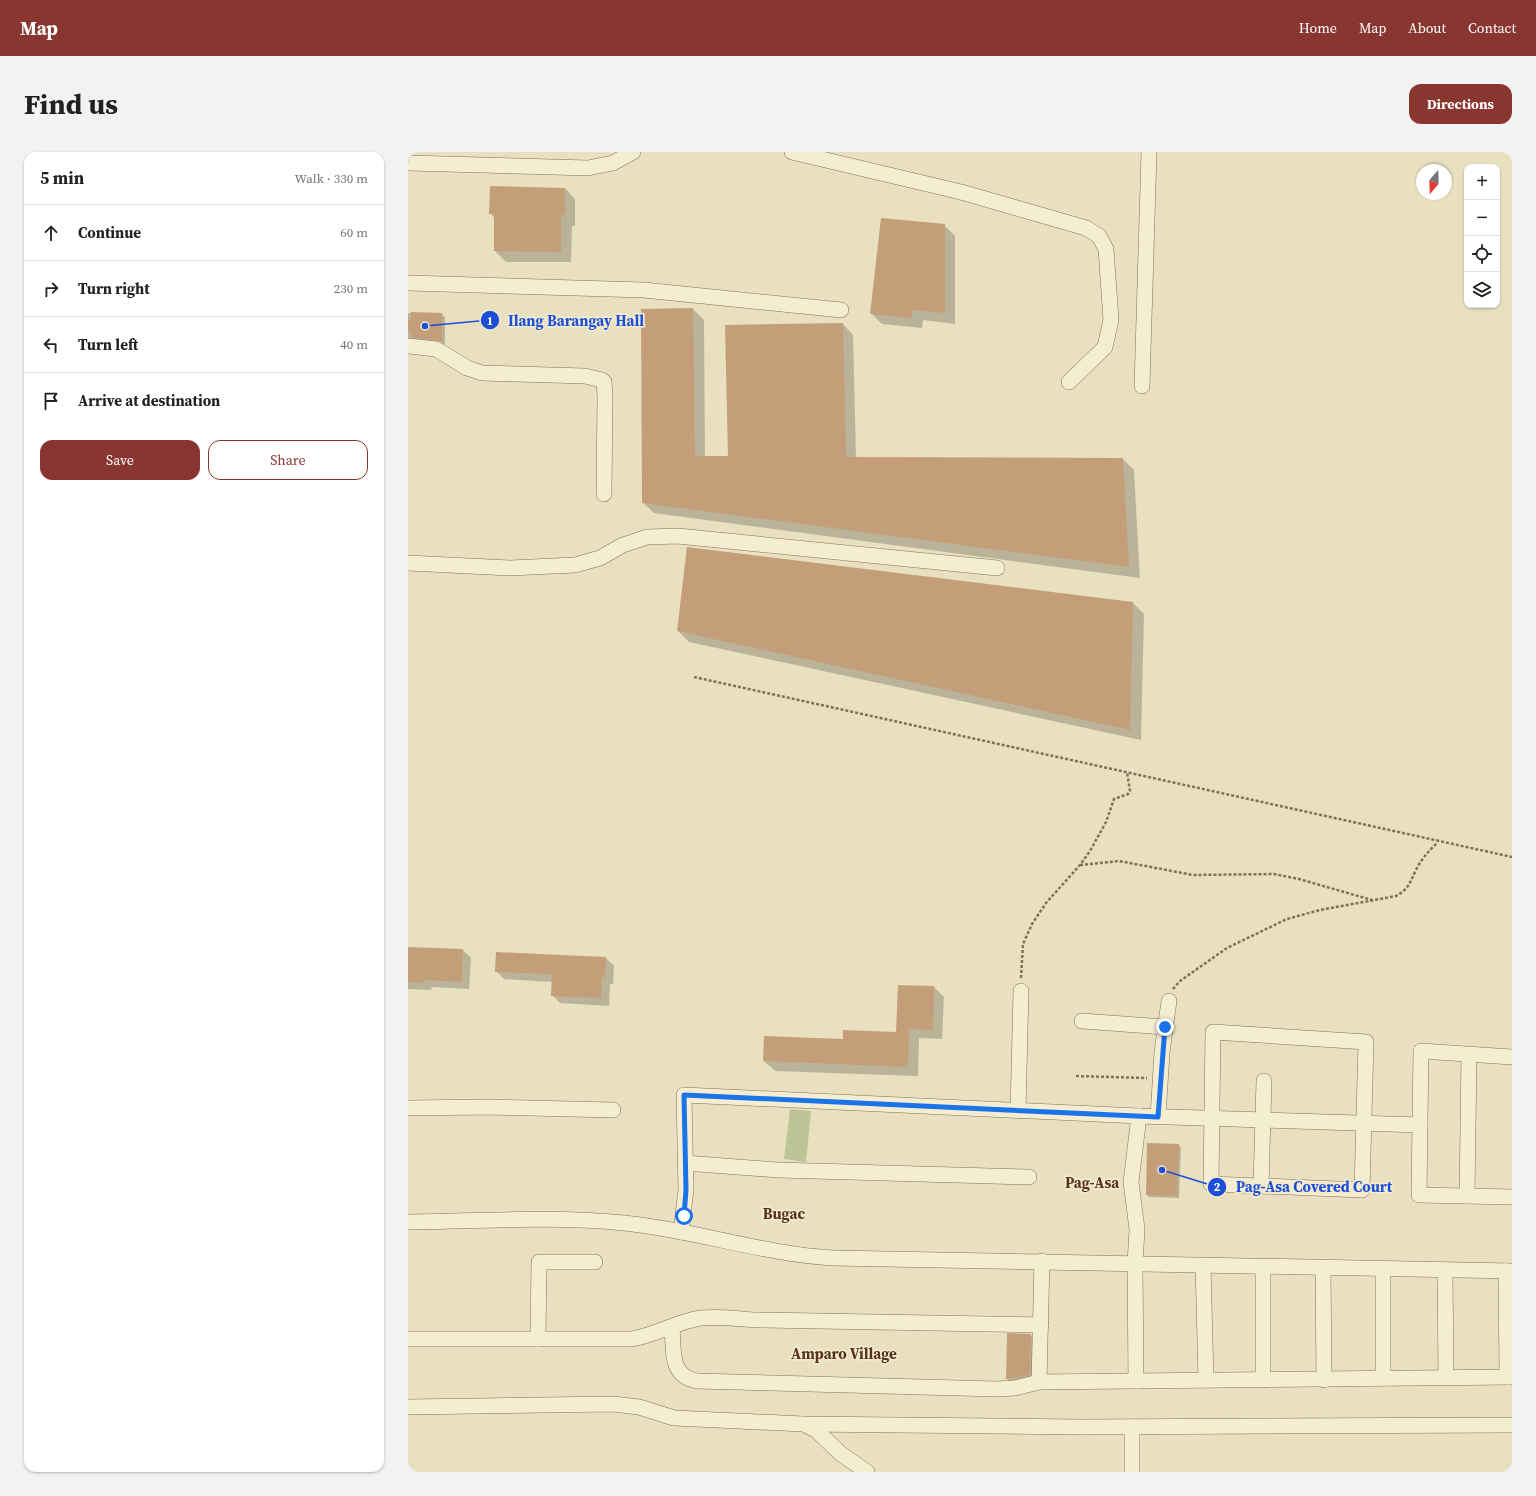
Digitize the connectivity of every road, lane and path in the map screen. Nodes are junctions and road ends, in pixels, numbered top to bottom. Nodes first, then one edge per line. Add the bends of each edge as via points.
1 (633, 152) edge
2 (792, 152) edge
3 (1150, 152) edge
4 (408, 163) edge
5 (408, 283) edge
6 (841, 310) dead end
7 (408, 346) edge
8 (1069, 382) dead end
9 (1142, 386) dead end
10 (604, 494) dead end
11 (408, 563) edge
12 (997, 568) dead end
13 (694, 677) dead end
14 (1127, 772) junction
15 (1437, 842) junction
16 (1512, 857) edge
17 (1080, 865) junction
18 (1373, 900) junction
19 (1021, 991) joint
20 (1169, 1001) joint
21 (1082, 1021) dead end
22 (1165, 1027) junction
23 (1469, 1054) junction
24 (1512, 1057) edge
25 (1076, 1076) dead end
26 (1160, 1078) junction
27 (1264, 1081) dead end
28 (408, 1108) edge
29 (613, 1110) dead end
30 (1018, 1111) junction
31 (1139, 1116) junction
32 (1158, 1117) junction
33 (1212, 1119) junction
34 (1263, 1121) junction
35 (1364, 1123) junction
36 (1420, 1125) junction
37 (685, 1163) junction
38 (1029, 1177) dead end
39 (1262, 1186) junction
40 (1467, 1196) junction
41 (1512, 1197) edge
42 (408, 1222) edge
43 (681, 1232) junction
44 (1042, 1261) junction
45 (595, 1262) dead end
46 (1135, 1264) junction
47 (1203, 1265) junction
48 (1263, 1267) junction
49 (1323, 1268) junction
50 (1383, 1269) junction
51 (1445, 1270) junction
52 (1509, 1271) edge
53 (1041, 1325) junction
54 (672, 1327) junction
55 (408, 1339) edge
56 (538, 1339) junction
57 (1509, 1377) edge
58 (1383, 1378) junction
59 (1446, 1378) junction
60 (1206, 1380) junction
61 (1263, 1380) junction
62 (1324, 1380) junction
63 (1136, 1381) junction
64 (1040, 1382) junction
65 (408, 1407) edge
66 (803, 1424) junction
67 (1512, 1425) edge
68 (1132, 1427) junction
69 (867, 1472) edge
70 (1132, 1472) edge

1 - 4 street via 613,163 588,168
2 - 8 street via 961,192 1086,228 1099,236 1106,249 1111,320 1105,348
3 - 9 street
5 - 6 street via 644,290
7 - 10 street via 436,349 467,368 482,373 585,376 602,380 605,396
11 - 12 street via 510,568 575,565 600,558 623,545 647,537 678,536
13 - 14 path
14 - 15 path
14 - 17 path via 1130,791 1112,802 1106,822
15 - 16 path
15 - 18 path via 1422,859 1404,892
17 - 18 path via 1119,861 1193,875 1274,874
17 - 19 path via 1046,902 1032,924 1023,944
18 - 20 path via 1287,919 1260,931 1227,948 1180,981
19 - 30 street
20 - 22 street
21 - 22 street
22 - 26 street
23 - 24 street
23 - 36 street via 1421,1051
23 - 40 street
25 - 26 path
26 - 32 street
27 - 34 street
28 - 29 street via 487,1106
30 - 31 street
30 - 37 street via 684,1095
31 - 32 street
31 - 46 street via 1131,1182 1137,1229
32 - 33 street
33 - 34 street
33 - 35 street via 1213,1032 1366,1042
33 - 39 street via 1211,1184
34 - 35 street
34 - 39 street
35 - 36 street
35 - 39 street via 1362,1190
36 - 40 street via 1419,1195
37 - 38 street via 778,1170
37 - 43 street via 685,1203
40 - 41 street
42 - 43 street via 592,1220
43 - 44 street via 804,1256
44 - 46 street
44 - 53 street
45 - 56 street via 539,1262
46 - 47 street
46 - 63 street
47 - 48 street
47 - 60 street
48 - 49 street
48 - 61 street
49 - 50 street
49 - 62 street
50 - 51 street
50 - 58 street
51 - 52 street
51 - 59 street
52 - 57 street
53 - 54 street via 701,1318
53 - 64 street
54 - 56 street via 632,1339
54 - 64 street via 677,1368 687,1379 697,1381 970,1388 1015,1388
55 - 56 street
57 - 59 street
58 - 59 street
58 - 62 street
60 - 61 street
60 - 63 street
61 - 62 street
63 - 64 street
65 - 66 street via 613,1404 638,1407 674,1418
66 - 68 street
66 - 69 street via 817,1431 841,1454
67 - 68 street
68 - 70 street

